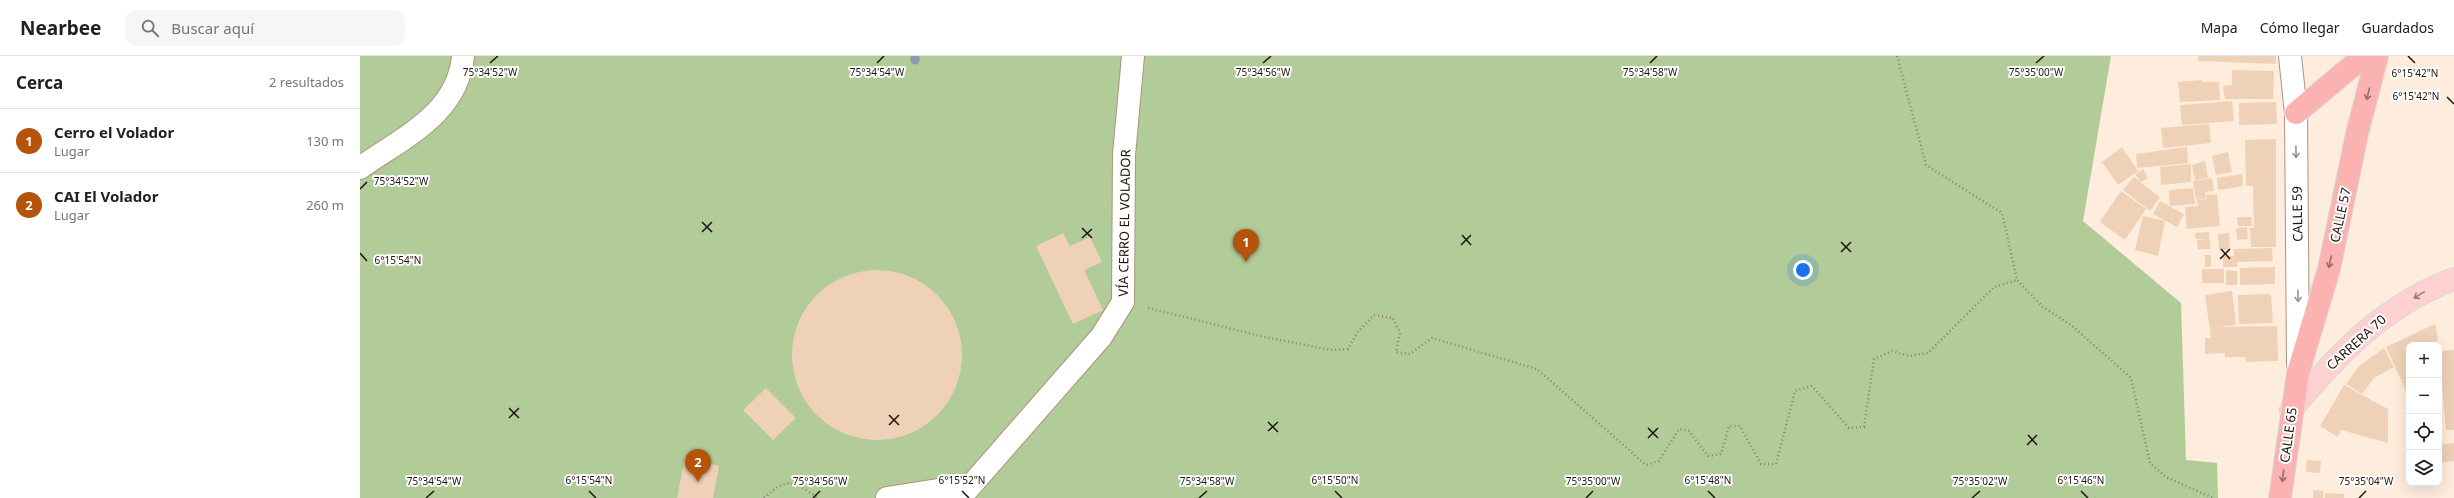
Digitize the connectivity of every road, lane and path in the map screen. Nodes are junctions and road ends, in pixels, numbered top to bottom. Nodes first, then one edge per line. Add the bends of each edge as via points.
1 (463, 56) edge
2 (1133, 56) edge
3 (1897, 56) edge
4 (2290, 56) edge
5 (2364, 56) edge
6 (2377, 56) edge
7 (2296, 113) junction
8 (360, 168) edge
9 (2454, 279) edge
10 (2017, 280) junction
11 (1123, 302) junction
12 (2298, 373) junction
13 (2291, 410) junction
14 (764, 498) edge
15 (818, 498) edge
16 (887, 498) edge
17 (955, 498) edge
18 (960, 498) edge
19 (2213, 498) edge
20 (2280, 498) edge

1 - 8 street via 455,90 431,120
2 - 11 street, VÍA CERRO EL VOLADOR via 1124,155
3 - 10 path via 1926,165 2002,213
4 - 7 street, CALLE 59
5 - 7 highway
6 -> 12 highway, CALLE 57 via 2328,269
7 -> 12 street, CALLE 59
9 -> 13 main road, CARRERA 70 via 2433,286 2379,319 2331,362
10 - 11 path via 1994,287 1928,353 1909,356 1892,351 1874,360 1864,427 1849,428 1812,386 1795,391 1776,464 1761,464 1740,426 1729,426 1721,454 1708,456 1689,431 1679,429 1659,461 1646,466 1537,369 1432,338 1410,354 1396,352 1400,333 1393,318 1374,315 1357,333 1348,350 1331,350 1265,337
10 - 19 path via 2043,308 2071,325 2130,378 2150,464 2166,477
11 - 18 street, VÍA CERRO EL VOLADOR via 1101,337
12 - 13 highway, CALLE 65
13 -> 20 highway, CALLE 65
14 - 15 path via 783,483 795,482
16 - 17 street via 944,488

